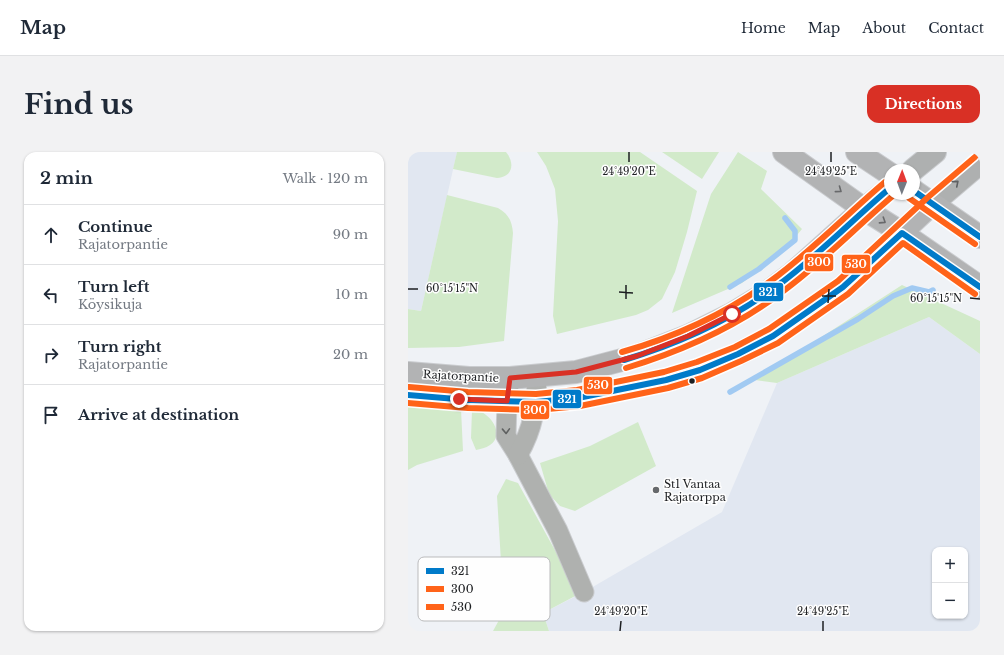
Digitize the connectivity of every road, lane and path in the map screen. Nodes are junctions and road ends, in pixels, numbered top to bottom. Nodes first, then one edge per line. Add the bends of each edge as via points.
1 (784, 152) edge
2 (857, 152) edge
3 (935, 152) edge
4 (980, 163) edge
5 (920, 164) edge
6 (884, 170) edge
7 (884, 193) edge
8 (920, 195) edge
9 (932, 204) junction
10 (864, 209) junction
11 (902, 233) junction
12 (980, 237) edge
13 (980, 287) edge
14 (408, 373) edge
15 (537, 375) junction
16 (510, 378) junction
17 (408, 395) edge
18 (507, 401) junction
19 (536, 402) junction
20 (518, 455) junction
21 (584, 592) dead end

1 -> 10 main road
2 - 6 main road
3 - 5 main road
9 -> 4 main road, Rajatorpantie
7 - 10 main road, Rajatorpantie
8 - 9 main road
9 - 11 main road, Rajatorpantie
9 - 12 main road
10 -> 11 main road
10 - 15 main road, Rajatorpantie via 794,273 732,314 694,333 637,356 576,372
11 - 13 main road
11 - 19 main road, Rajatorpantie via 843,287 772,336 738,354 700,370 666,380 578,398
14 - 16 main road, Rajatorpantie via 468,378
15 - 16 main road, Rajatorpantie
15 - 19 street
16 - 18 street
17 - 18 main road, Rajatorpantie
18 - 19 main road, Rajatorpantie
18 -> 20 street via 506,436
19 - 20 street via 532,425
20 - 21 street via 558,531

